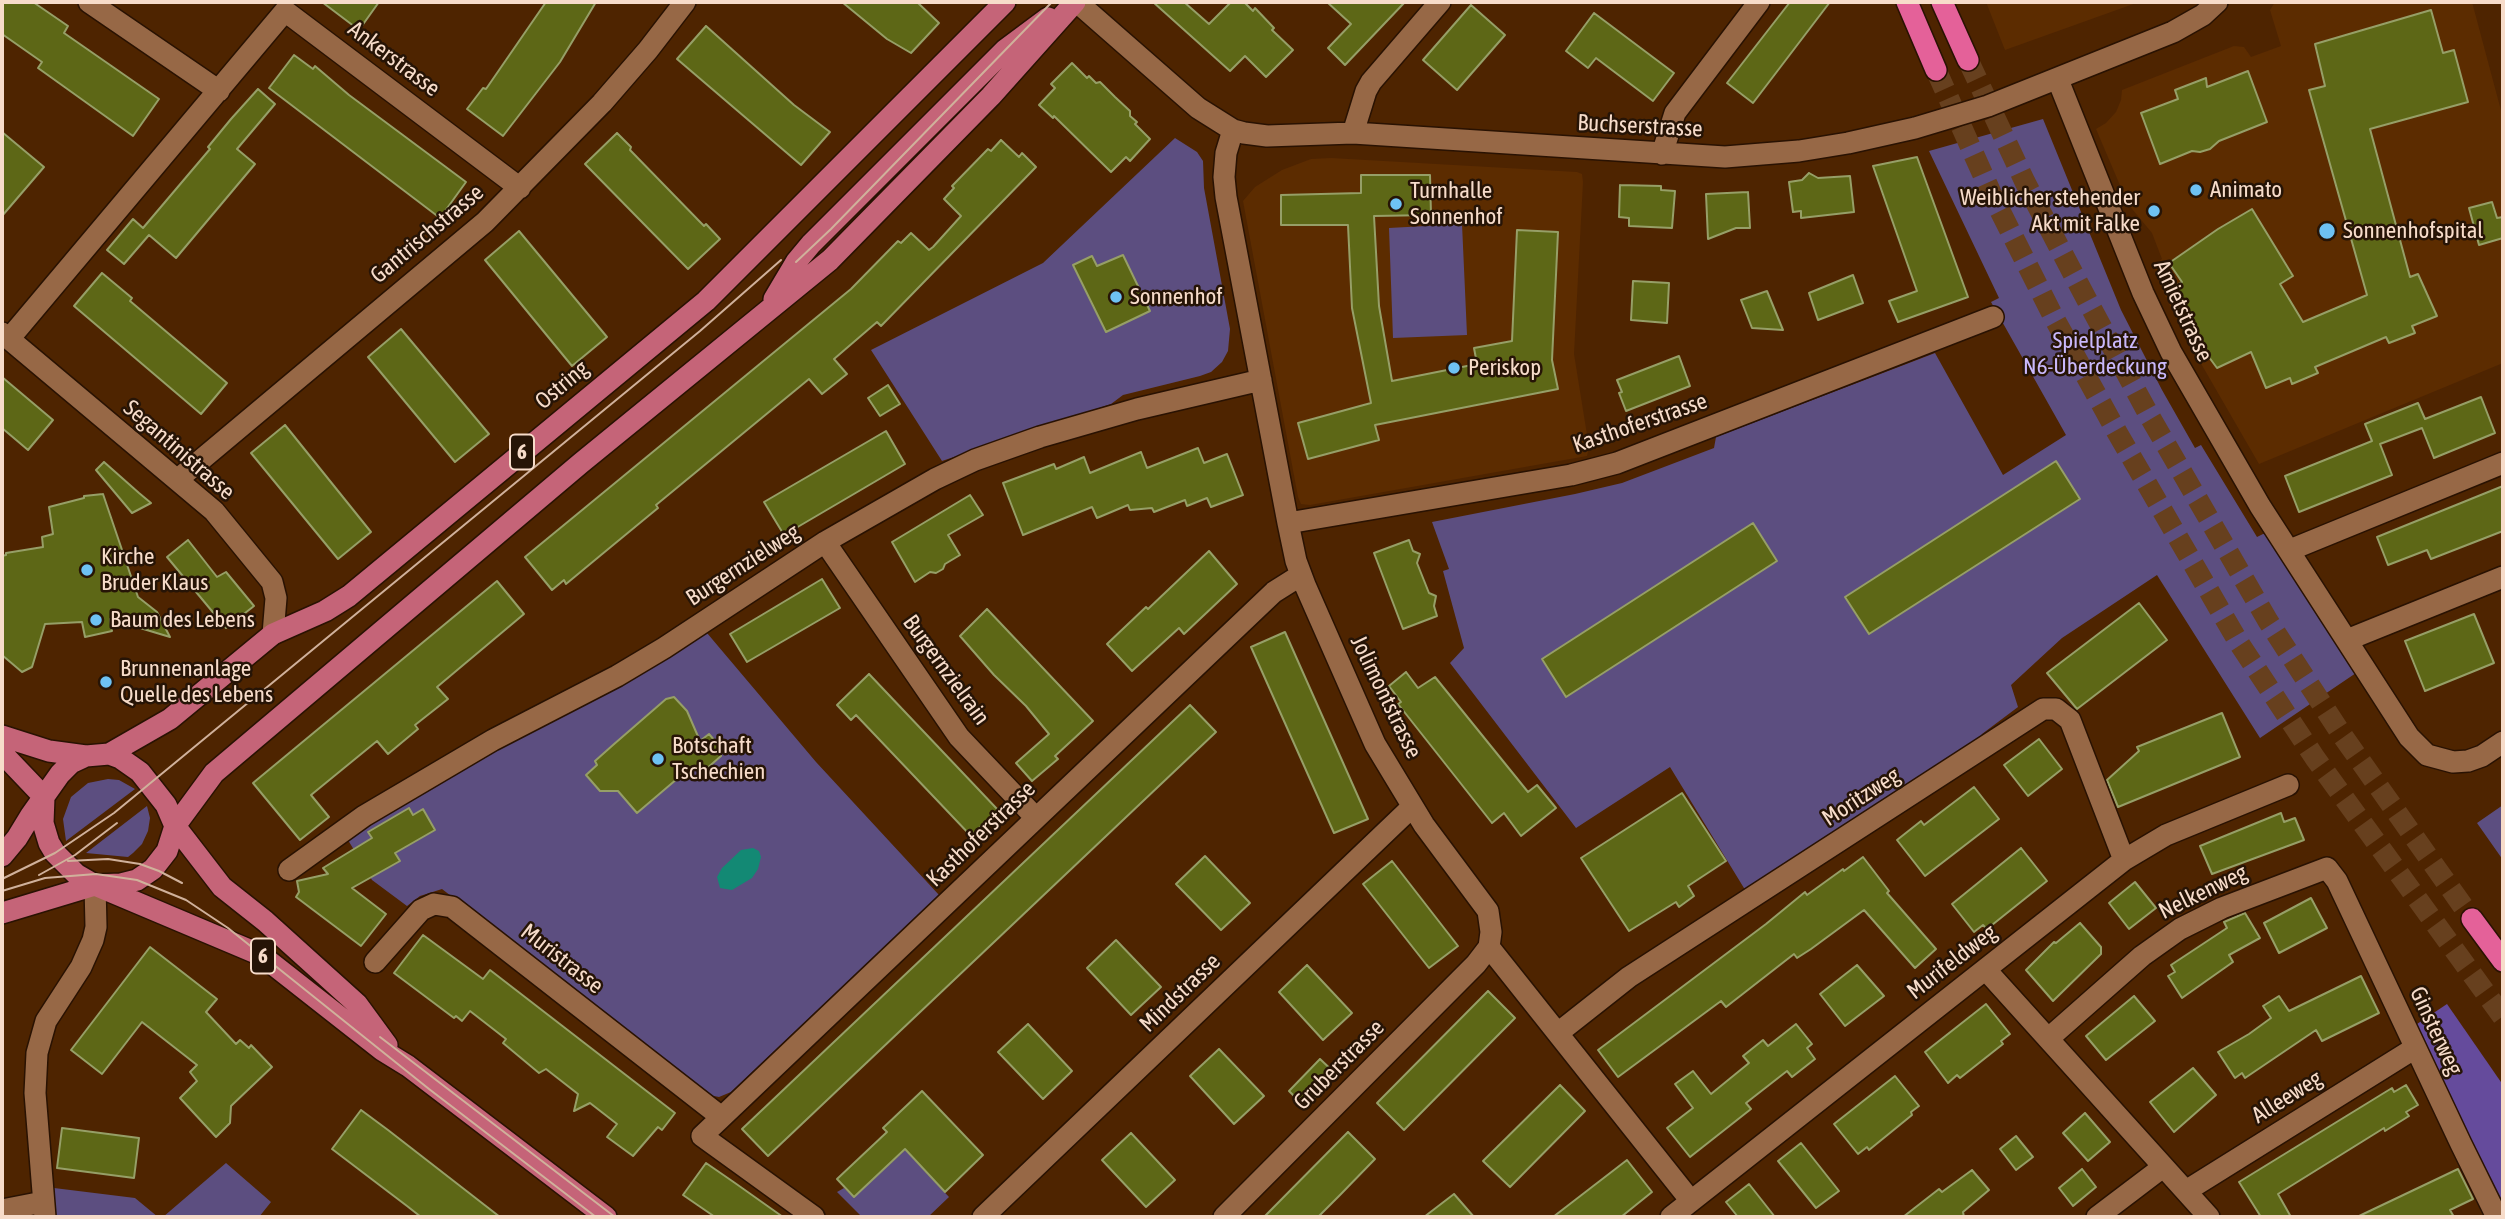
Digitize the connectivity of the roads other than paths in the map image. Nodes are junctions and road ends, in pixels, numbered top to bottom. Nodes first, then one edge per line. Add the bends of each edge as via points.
1 (89, 2) edge
2 (685, 2) edge
3 (1005, 2) edge
4 (1075, 2) edge
5 (1440, 2) edge
6 (1759, 2) edge
7 (1901, 2) edge
8 (1907, 2) edge
9 (1942, 2) edge
10 (1948, 2) edge
11 (2217, 2) edge
12 (1956, 37) junction
13 (1923, 41) junction
14 (1968, 60) tunnel mouth
15 (1936, 70) tunnel mouth
16 (2058, 80) junction
17 (219, 91) junction
18 (1233, 130) junction
19 (1353, 133) junction
20 (1661, 154) junction
21 (520, 188) junction
22 (1993, 317) dead end
23 (5, 336) edge
24 (1261, 380) junction
25 (2503, 463) edge
26 (177, 480) junction
27 (1288, 523) junction
28 (825, 542) junction
29 (2290, 550) junction
30 (1301, 575) junction
31 (2503, 577) edge
32 (272, 634) junction
33 (2347, 640) junction
34 (2, 736) edge
35 (2503, 742) edge
36 (2, 753) edge
37 (109, 754) junction
38 (86, 756) junction
39 (2288, 785) dead end
40 (44, 797) junction
41 (1412, 807) junction
42 (1037, 818) junction
43 (174, 825) junction
44 (2, 856) edge
45 (2124, 860) junction
46 (2327, 868) joint
47 (289, 870) dead end
48 (95, 885) junction
49 (2, 913) edge
50 (2472, 919) tunnel mouth
51 (1489, 947) junction
52 (2503, 961) edge
53 (374, 962) dead end
54 (1986, 970) junction
55 (1558, 1033) junction
56 (2049, 1038) junction
57 (2415, 1048) junction
58 (408, 1066) junction
59 (720, 1116) junction
60 (2163, 1167) junction
61 (2186, 1191) junction
62 (1691, 1201) junction
63 (44, 1209) edge
64 (2, 1210) edge
65 (606, 1217) edge
66 (814, 1217) edge
67 (983, 1217) edge
68 (1224, 1217) edge
69 (1671, 1217) edge
70 (2096, 1217) edge
71 (2209, 1217) edge
72 (2497, 1217) edge

1 - 17 street
2 - 21 street, Gantrischstrasse via 603,103
3 - 32 main road, Ostring / 6 via 706,301 349,596
4 - 18 street, Buchserstrasse via 1198,108
4 - 43 main road, 6 via 1005,50 952,101 803,253 768,310 214,773
5 - 19 street via 1371,82
6 - 20 street via 1675,113
7 - 13 highway
8 - 13 highway
9 - 12 highway
10 - 12 highway
11 - 16 street, Buchserstrasse via 2173,32
12 - 14 highway
13 - 15 highway
16 - 20 street, Buchserstrasse via 1915,128 1823,148 1746,156
16 - 29 street, Amietstrasse via 2156,321 2197,401
17 - 21 street, Ankerstrasse via 285,11
17 - 23 street, Ankerstrasse
18 - 19 street, Buchserstrasse via 1267,136
18 - 24 street, Jolimontstrasse via 1224,185
19 - 20 street, Buchserstrasse
21 - 26 street, Gantrischstrasse
22 - 27 street, Kasthoferstrasse via 1617,463 1571,475
23 - 26 street, Segantinistrasse
24 - 27 street, Jolimontstrasse
24 - 28 street, Burgernzielweg via 1106,417 999,451 916,489
25 - 29 street
26 - 32 street, Segantinistrasse via 214,511 272,582 276,598
27 - 30 street, Jolimontstrasse
28 - 42 street, Burgernzielrain via 959,737
28 - 47 street, Burgernzielweg via 617,676 493,740 364,816
29 - 33 street, Amietstrasse
30 - 41 street, Jolimontstrasse via 1371,736
30 - 42 street, Kasthoferstrasse via 1274,592
31 - 33 street
32 - 37 main road, Ostring / 6 via 170,719
33 - 35 street, Amietstrasse via 2422,751 2438,759 2468,761
34 - 38 main road via 49,751
36 - 40 main road
37 - 38 main road
37 - 43 main road via 144,776 166,805
38 - 40 main road via 71,763
39 - 45 street, Murifeldweg via 2166,835
40 - 44 main road
40 - 48 main road via 43,822 49,843 76,874
41 - 51 street, Jolimontstrasse via 1488,911
41 - 67 street, Mindstrasse
42 - 59 street, Kasthoferstrasse
43 - 48 main road via 167,851 146,875 129,883
43 - 58 main road, 6 via 222,887 357,1004
45 - 54 street, Murifeldweg
45 - 55 street, Moritzweg via 2070,720 2056,709 2043,709 1629,977
46 - 56 street, Nelkenweg via 2180,929 2142,956
46 - 57 street, Ginsterweg
48 - 49 main road
48 - 58 main road, 6 via 261,955
48 - 63 street via 93,940 46,1021 37,1053 35,1093
50 - 52 highway
51 - 55 street
51 - 68 street, Gruberstrasse
53 - 59 street, Muristrasse via 421,911 434,904 452,907
54 - 56 street
54 - 62 street, Murifeldweg
55 - 62 street
56 - 60 street
57 - 61 street, Alleeweg
57 - 72 street, Ginsterweg
58 - 65 main road, 6
59 - 66 street, Kasthoferstrasse via 702,1136
60 - 61 street
60 - 70 street
61 - 71 street
62 - 69 street, Murifeldweg
63 - 64 street

